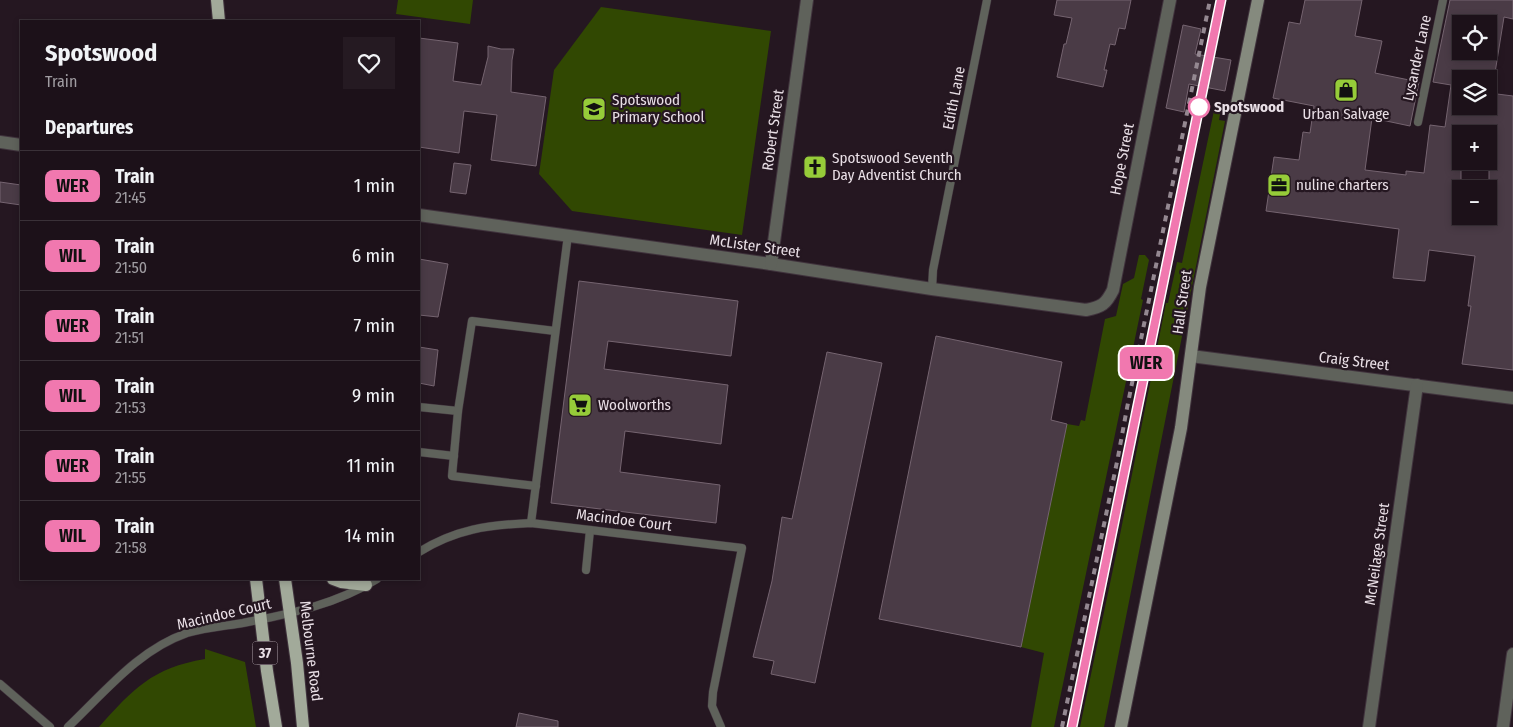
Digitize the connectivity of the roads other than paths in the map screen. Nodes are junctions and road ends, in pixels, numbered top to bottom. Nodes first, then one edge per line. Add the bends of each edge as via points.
1 (217, 0) edge
2 (805, 0) edge
3 (987, 0) edge
4 (1170, 0) edge
5 (1258, 0) edge
6 (1443, 0) edge
7 (219, 20) edge
8 (1418, 122) dead end
9 (0, 142) edge
10 (20, 145) edge
11 (420, 214) edge
12 (568, 236) junction
13 (771, 264) junction
14 (932, 289) junction
15 (1086, 310) joint
16 (555, 331) junction
17 (1191, 356) junction
18 (1417, 385) junction
19 (1513, 398) edge
20 (420, 407) edge
21 (458, 411) junction
22 (420, 452) edge
23 (454, 456) junction
24 (536, 486) junction
25 (531, 523) junction
26 (590, 530) junction
27 (420, 551) edge
28 (586, 570) dead end
29 (256, 580) edge
30 (285, 580) edge
31 (336, 580) edge
32 (372, 582) edge
33 (290, 613) junction
34 (261, 619) junction
35 (1513, 654) edge
36 (0, 684) edge
37 (70, 726) edge
38 (50, 727) edge
39 (276, 727) edge
40 (303, 727) edge
41 (721, 727) edge
42 (1121, 727) edge
43 (1370, 727) edge
44 (1504, 727) edge

1 - 7 main road
2 - 13 street, Robert Street
3 - 14 lane, Edith Lane via 933,270
4 - 15 street, Hope Street via 1113,290 1103,305
5 - 17 street, Hall Street via 1200,287
6 - 8 lane, Lysander Lane
9 - 10 street
11 - 12 street, McLister Street
12 - 13 street, McLister Street
12 - 16 lane
13 - 14 street, McLister Street
14 - 15 street, McLister Street
16 - 21 lane via 472,321
16 - 24 lane
17 - 18 street, Craig Street
17 - 42 street, Hall Street via 1178,448
18 - 19 street, Craig Street
18 - 43 street, McNeilage Street
20 - 21 lane
21 - 23 lane
22 - 23 lane
23 - 24 lane via 452,476
24 - 25 lane
25 - 26 lane, Macindoe Court
25 - 27 lane, Macindoe Court via 499,524 463,531
26 - 28 lane
26 - 41 lane, Macindoe Court via 742,548 713,692 712,706
29 - 34 main road, 37
30 - 33 main road, Melbourne Road / 37
31 - 32 main road
32 - 33 lane, Macindoe Court via 316,607
33 - 34 lane, Macindoe Court
33 - 40 main road, Melbourne Road / 37
34 - 37 lane, Macindoe Court via 187,633 150,651 113,682
34 - 39 main road, 37
35 - 44 street
36 - 38 lane

